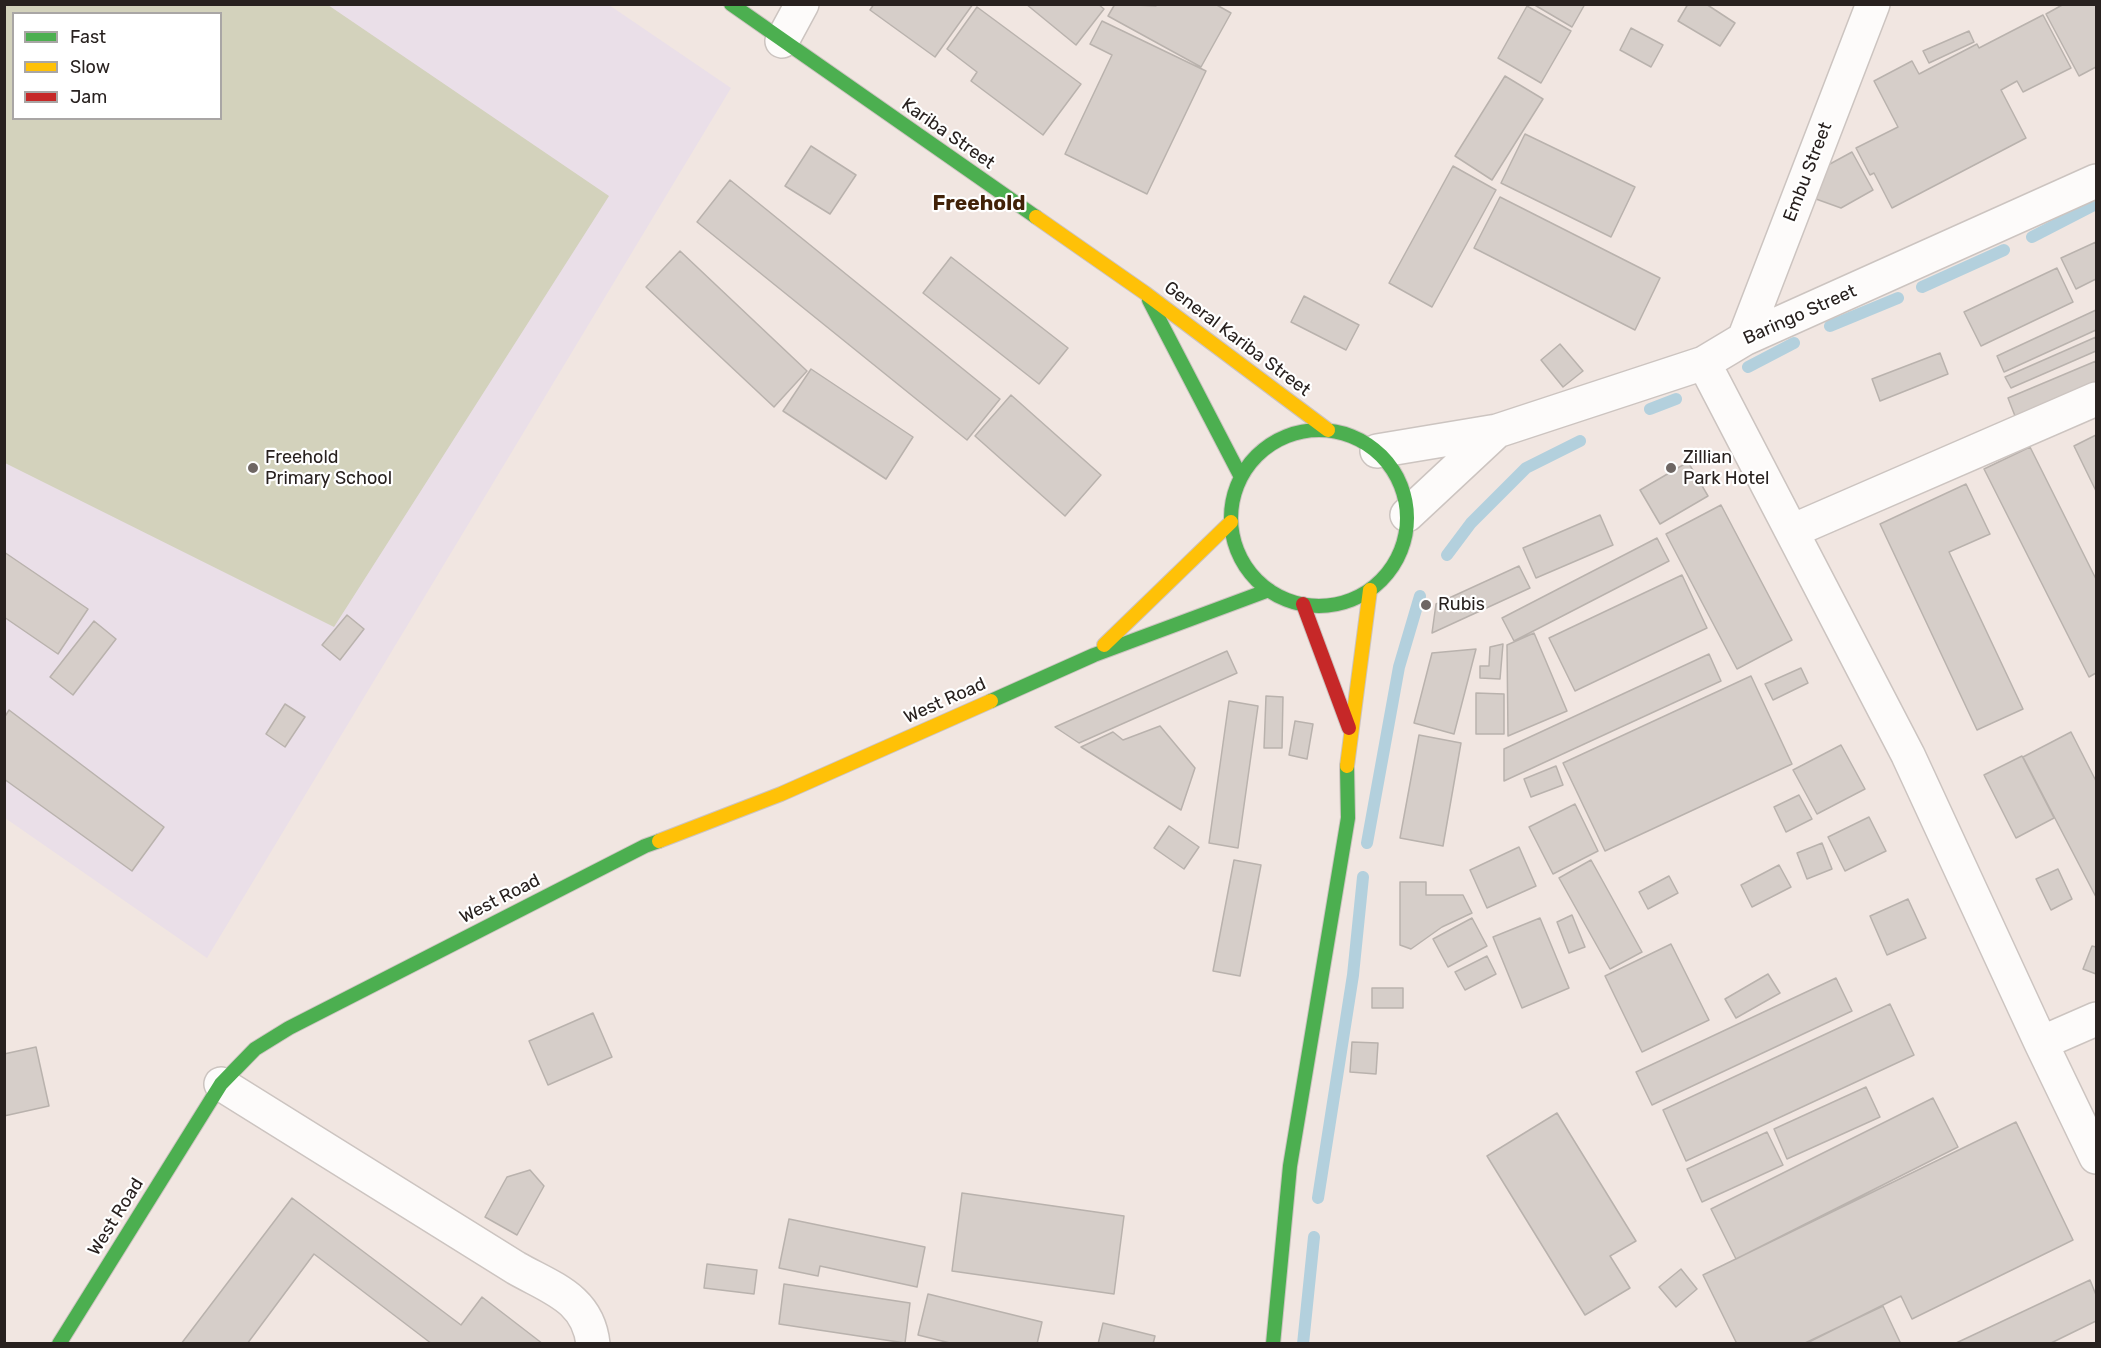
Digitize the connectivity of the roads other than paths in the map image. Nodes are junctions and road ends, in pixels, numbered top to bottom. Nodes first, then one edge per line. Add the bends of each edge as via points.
1 (731, 4) edge
2 (802, 4) edge
3 (1873, 4) edge
4 (782, 41) junction
5 (2097, 181) edge
6 (1145, 293) junction
7 (1744, 339) junction
8 (1704, 363) junction
9 (2097, 399) edge
10 (1328, 430) junction
11 (1497, 431) junction
12 (1377, 451) junction
13 (1241, 477) junction
14 (1407, 515) junction
15 (1231, 522) junction
16 (1792, 531) junction
17 (1269, 590) junction
18 (1370, 590) junction
19 (1303, 604) junction
20 (1094, 655) junction
21 (1351, 732) junction
22 (2097, 1019) edge
23 (2041, 1043) junction
24 (221, 1084) junction
25 (2097, 1157) edge
26 (59, 1344) edge
27 (593, 1344) edge
28 (1272, 1344) edge

1 - 4 street, Kariba Street
2 - 4 street
3 - 7 street, Embu Street
4 - 6 street, Kariba Street
5 - 7 street, Baringo Street
6 - 10 street, General Kariba Street
6 - 13 street, General Kariba Street
7 - 8 street, Baringo Street
8 - 11 street, Baringo Street
8 - 16 street
9 - 16 street
10 - 12 street via 1354,436
10 - 13 street via 1302,431 1277,440 1256,456
11 - 12 street, Baringo Street
11 - 14 street, Baringo Street
12 - 14 street via 1393,469
13 - 15 street via 1233,499
14 - 18 street via 1398,558
15 - 17 street via 1242,560
15 - 20 street, West Road
16 - 23 street via 1908,755
17 - 19 street
17 - 20 street, West Road
18 - 19 street via 1350,600
18 - 21 street
19 - 21 street
20 - 24 street, West Road via 781,794 645,846 289,1028 255,1049
21 - 28 street via 1347,756 1348,818 1290,1166
22 - 23 street
23 - 25 street
24 - 26 street, West Road
24 - 27 street via 566,1296 588,1320

